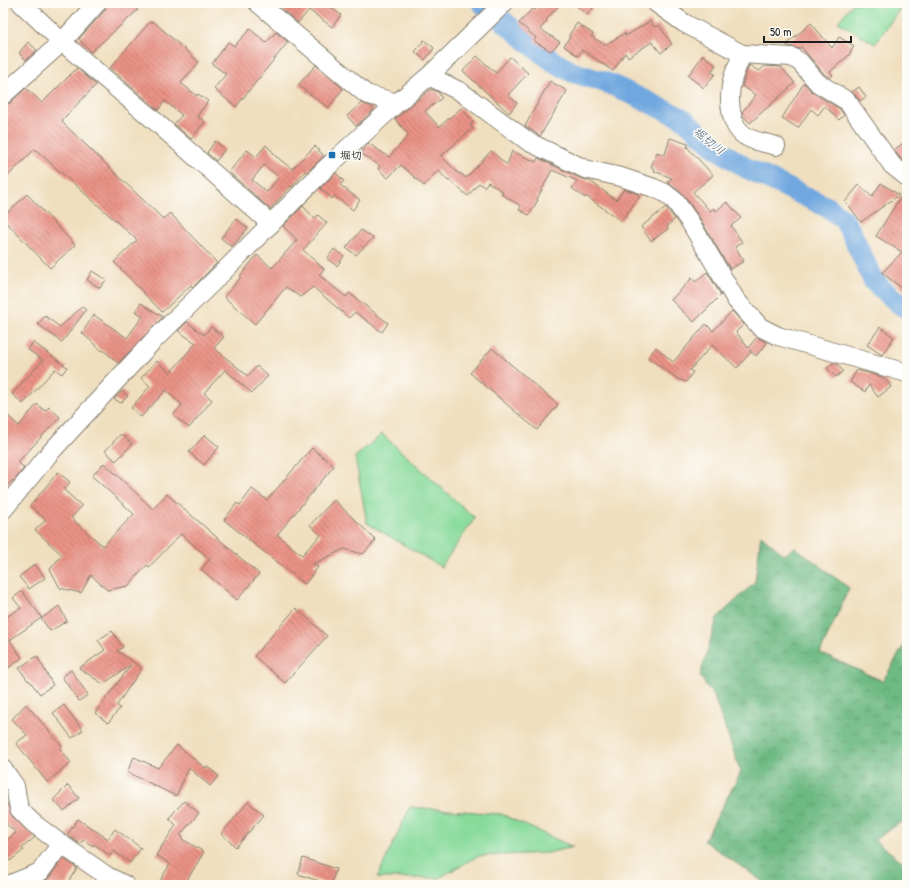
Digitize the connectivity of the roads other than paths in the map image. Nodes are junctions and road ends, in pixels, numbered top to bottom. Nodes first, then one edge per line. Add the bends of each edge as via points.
1 (21, 3) edge
2 (97, 3) edge
3 (258, 3) edge
4 (504, 3) edge
5 (656, 3) edge
6 (62, 42) junction
7 (742, 54) junction
8 (429, 76) junction
9 (3, 95) edge
10 (397, 103) junction
11 (776, 146) dead end
12 (907, 177) edge
13 (271, 224) junction
14 (907, 373) edge
15 (3, 510) edge
16 (3, 769) edge
17 (61, 844) junction
18 (8, 885) edge
19 (126, 885) edge

1 - 6 street
2 - 6 street
3 - 10 street via 366,94
4 - 8 street
5 - 7 street via 684,23
6 - 9 street
6 - 13 street
7 - 11 street via 732,80 733,121 736,128 747,137
7 - 12 street via 792,57 800,62 818,83 847,101 892,165
8 - 10 street
8 - 14 street via 461,92 528,142 585,170 621,178 665,193 675,201 690,222 736,300 760,327 778,336
10 - 13 street via 324,170
13 - 15 street via 152,342 49,454
16 - 17 street via 15,786 19,809
17 - 18 street via 40,872
17 - 19 street via 107,876

